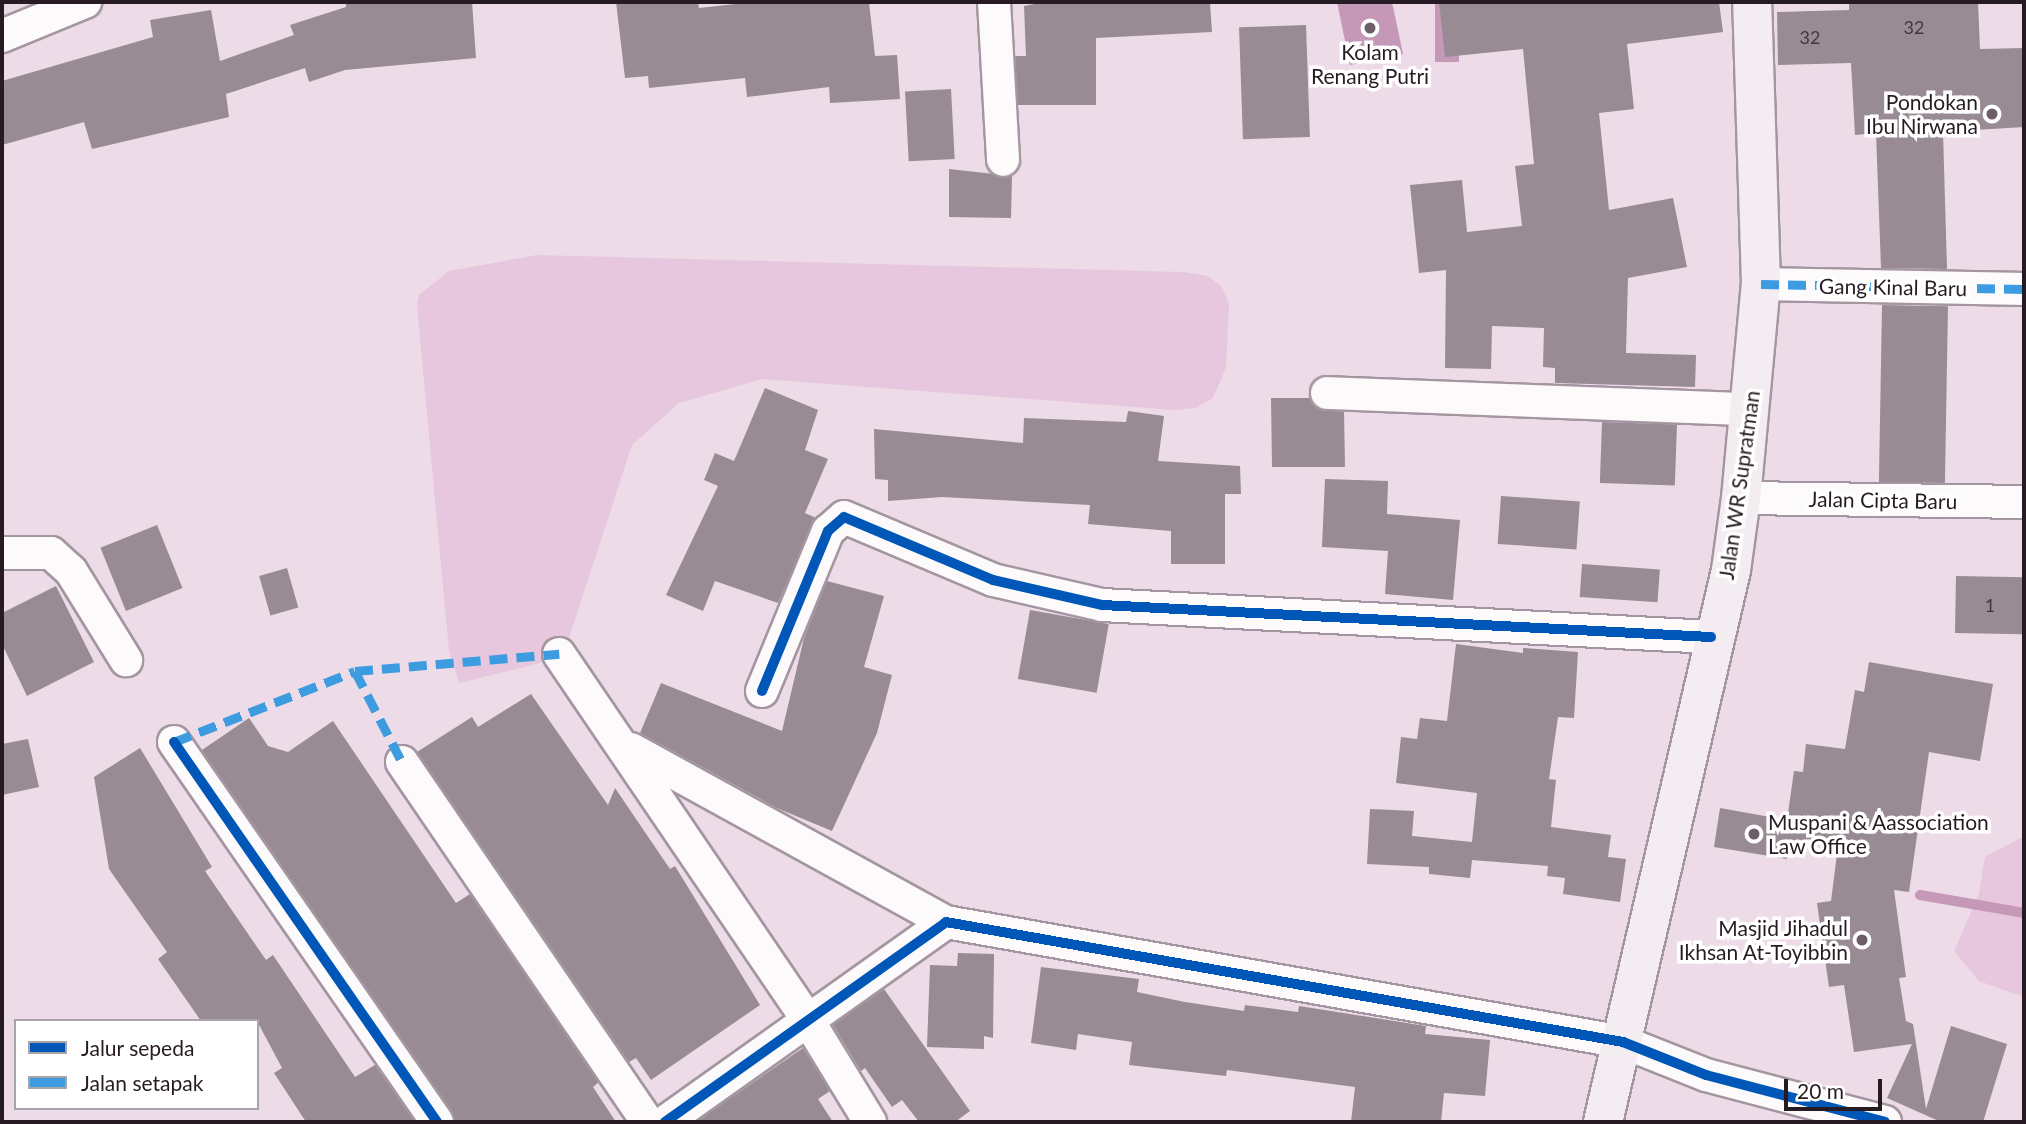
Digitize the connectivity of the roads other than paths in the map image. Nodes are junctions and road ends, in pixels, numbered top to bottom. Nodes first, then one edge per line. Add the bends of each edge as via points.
1 (85, 2) edge
2 (994, 2) edge
3 (1752, 2) edge
4 (2, 36) edge
5 (1003, 160) dead end
6 (1761, 284) junction
7 (2024, 289) edge
8 (1327, 393) dead end
9 (1751, 409) junction
10 (1741, 498) junction
11 (2024, 502) edge
12 (2, 553) edge
13 (1711, 637) junction
14 (559, 654) dead end
15 (126, 660) dead end
16 (762, 691) dead end
17 (174, 742) dead end
18 (625, 746) junction
19 (402, 762) dead end
20 (946, 922) junction
21 (806, 1017) junction
22 (1623, 1042) junction
23 (437, 1122) edge
24 (648, 1122) edge
25 (664, 1122) edge
26 (870, 1122) edge
27 (1603, 1122) edge
28 (1885, 1122) edge

1 - 4 street
2 - 5 street
3 - 6 highway, Jalan WR Supratman
6 - 7 street, Gang Kinal Baru
6 - 9 highway, Jalan WR Supratman
8 - 9 street
9 - 10 highway, Jalan WR Supratman
10 - 11 street, Jalan Cipta Baru
10 - 13 highway, Jalan WR Supratman via 1731,570
12 - 15 street via 51,553 71,571
13 - 16 street via 1102,605 993,580 844,517 828,531
13 - 22 highway, Jalan WR Supratman
14 - 18 street
17 - 23 street
18 - 20 street
18 - 21 street
19 - 24 street
20 - 21 street
20 - 22 street
21 - 25 street
21 - 26 street
22 - 27 highway, Jalan WR Supratman
22 - 28 street via 1706,1075

